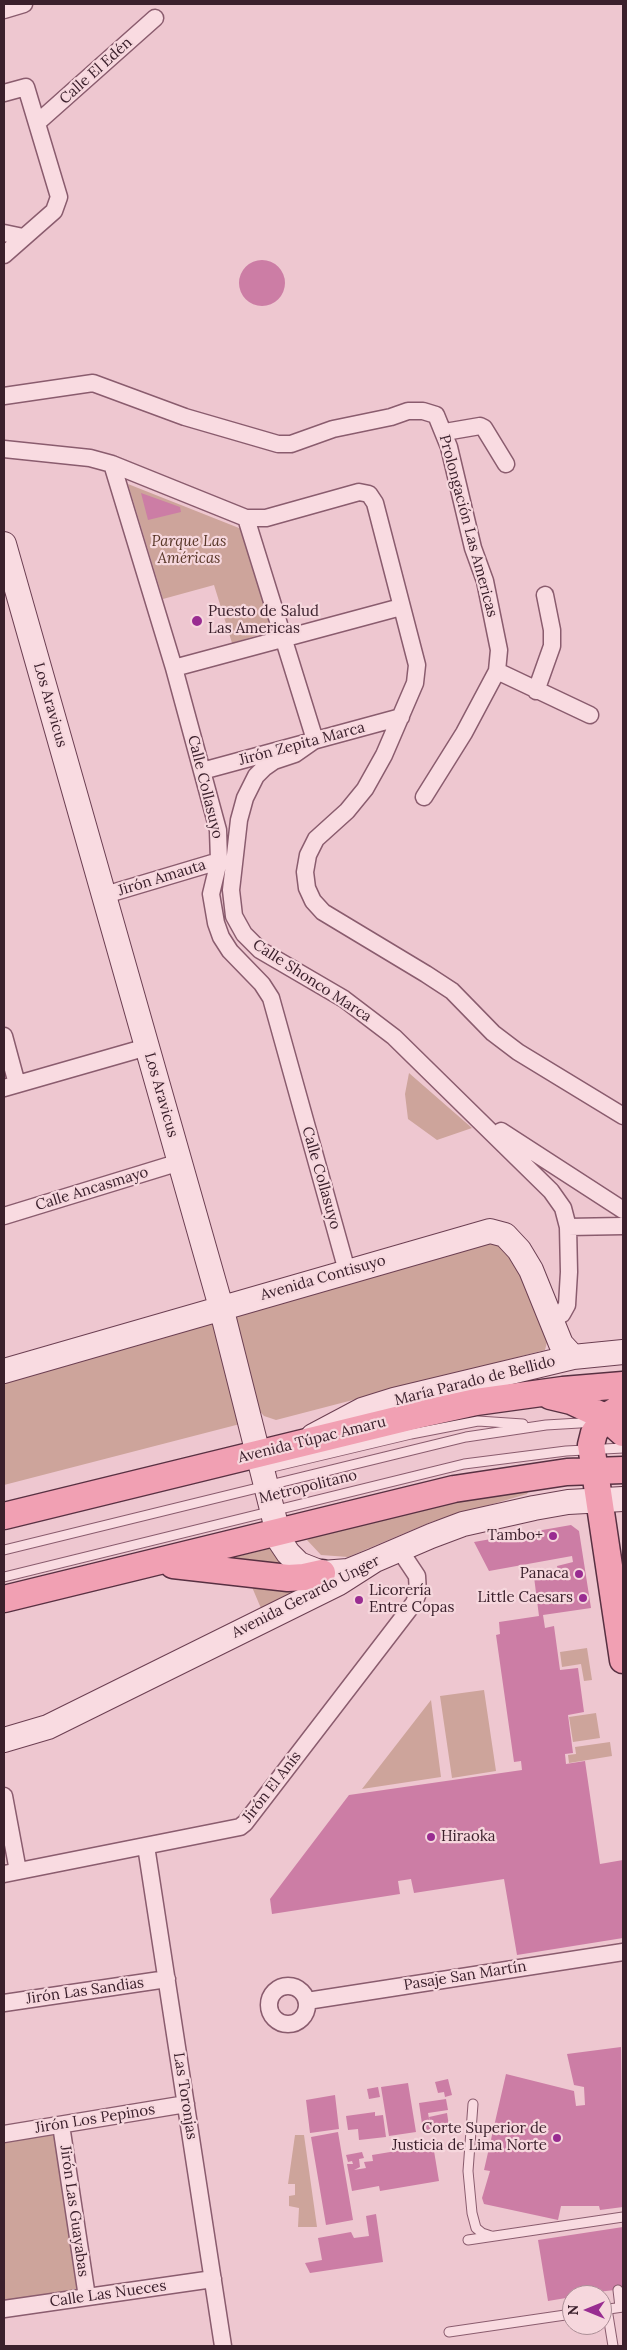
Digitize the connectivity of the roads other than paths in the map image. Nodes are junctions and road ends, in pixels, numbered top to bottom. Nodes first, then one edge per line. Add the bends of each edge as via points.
1 (24, 4) edge
2 (4, 10) edge
3 (155, 18) dead end
4 (4, 93) edge
5 (37, 123) junction
6 (4, 233) edge
7 (23, 237) junction
8 (4, 255) edge
9 (4, 396) edge
10 (445, 432) junction
11 (4, 449) edge
12 (112, 464) junction
13 (506, 464) dead end
14 (246, 518) junction
15 (4, 544) edge
16 (8, 574) edge
17 (545, 595) dead end
18 (401, 607) junction
19 (283, 639) junction
20 (174, 668) junction
21 (496, 671) junction
22 (536, 691) junction
23 (590, 715) dead end
24 (401, 717) junction
25 (315, 740) junction
26 (202, 771) junction
27 (424, 797) dead end
28 (219, 861) junction
29 (105, 895) junction
30 (4, 1036) edge
31 (147, 1047) junction
32 (11, 1086) edge
33 (472, 1112) junction
34 (623, 1116) edge
35 (180, 1162) junction
36 (623, 1210) edge
37 (4, 1216) edge
38 (623, 1226) edge
39 (568, 1227) junction
40 (347, 1271) junction
41 (222, 1307) junction
42 (552, 1319) junction
43 (623, 1352) edge
44 (573, 1357) junction
45 (4, 1371) edge
46 (623, 1385) edge
47 (535, 1394) junction
48 (615, 1420) edge
49 (546, 1425) junction
50 (305, 1442) junction
51 (623, 1448) edge
52 (593, 1460) junction
53 (263, 1470) junction
54 (623, 1470) edge
55 (611, 1499) edge
56 (4, 1516) edge
57 (275, 1522) junction
58 (399, 1549) junction
59 (4, 1550) edge
60 (375, 1560) junction
61 (147, 1564) junction
62 (322, 1573) junction
63 (4, 1577) edge
64 (4, 1599) edge
65 (623, 1660) edge
66 (4, 1740) edge
67 (4, 1796) edge
68 (146, 1846) junction
69 (11, 1873) edge
70 (623, 1952) edge
71 (167, 1979) junction
72 (306, 2001) dead end
73 (4, 2003) edge
74 (186, 2104) junction
75 (473, 2104) dead end
76 (61, 2125) junction
77 (4, 2134) edge
78 (623, 2217) edge
79 (491, 2236) junction
80 (468, 2240) dead end
81 (213, 2279) junction
82 (618, 2290) dead end
83 (87, 2297) junction
84 (622, 2307) edge
85 (4, 2309) edge
86 (562, 2315) edge
87 (449, 2332) dead end
88 (223, 2346) edge

1 - 2 street
3 - 5 street, Calle El Edén
4 - 5 street via 26,87
5 - 7 street via 59,197 54,211
6 - 7 street
7 - 8 street
9 - 10 street, Prolongación Las Americas via 93,383 185,417 278,444 291,444 334,429 408,411 436,415
10 - 13 street via 484,428
10 - 21 street, Prolongación Las Americas via 499,650
11 - 12 street via 90,458
12 - 14 street
12 - 20 street, Calle Collasuyo
14 - 18 street via 266,518 359,492 369,494 375,502
14 - 19 street
15 - 16 street, Los Aravicus
16 - 29 street, Los Aravicus
17 - 22 street via 552,646
18 - 19 street
18 - 24 street via 417,665 416,683
19 - 20 street
19 - 25 street
20 - 26 street, Calle Collasuyo
21 - 22 street
21 - 27 street, Prolongación Las Americas via 464,733
22 - 23 street
24 - 25 street, Jirón Zepita Marca
24 - 34 street via 365,789 347,811 316,839 308,855 305,872 313,901 323,912 452,991 493,1033 518,1052
25 - 26 street, Jirón Zepita Marca
25 - 33 street, Calle Shonco Marca via 295,754 264,768 245,798 239,820 231,890 236,921 260,950 370,1017
26 - 28 street, Calle Collasuyo via 218,830
28 - 29 street, Jirón Amauta
28 - 40 street, Calle Collasuyo via 211,894 216,923 230,951 271,998
29 - 31 street, Los Aravicus
30 - 32 street
31 - 32 street
31 - 35 street, Los Aravicus
33 - 36 street
33 - 39 street, Calle Shonco Marca via 551,1191 563,1208
35 - 37 street, Calle Ancasmayo
35 - 41 street, Los Aravicus
38 - 39 street
39 - 42 street, Calle Shonco Marca via 568,1300 562,1314
40 - 41 street, Avenida Contisuyo
40 - 42 street, Avenida Contisuyo via 490,1231 498,1232 505,1235 523,1257
41 - 45 street, Avenida Contisuyo
41 - 53 street, Los Aravicus
42 - 44 street, Avenida Contisuyo via 561,1344
43 - 44 street, María Parado de Bellido
44 - 50 street, María Parado de Bellido via 394,1400 346,1418
46 - 47 main road, Avenida Túpac Amaru
47 - 48 main road via 571,1401
47 - 50 main road, Avenida Túpac Amaru via 442,1409
48 - 49 lane, Metropolitano
48 - 52 main road via 594,1433
49 - 53 lane, Metropolitano
49 - 53 lane, Metropolitano via 478,1421
50 - 53 main road, Avenida Túpac Amaru
51 - 52 lane
52 - 54 main road
52 - 55 main road
52 - 57 main road via 508,1480
53 - 56 main road, Avenida Túpac Amaru
53 - 57 street, Los Aravicus
53 - 59 lane, Metropolitano
55 - 58 street, Avenida Gerardo Unger via 568,1502 498,1515 463,1524
55 - 65 main road
57 - 61 main road
57 - 62 street, Los Aravicus via 288,1553 299,1564
57 - 63 lane, Metropolitano
58 - 60 street, Avenida Gerardo Unger
58 - 68 street, Jirón El Anís via 417,1576 418,1593 414,1603 245,1823 240,1827
60 - 62 street, Los Aravicus via 348,1571
60 - 66 street, Avenida Gerardo Unger via 339,1583 48,1728
61 - 62 main road via 288,1578
61 - 64 main road
67 - 69 street
68 - 69 street, Jirón El Anís
68 - 71 street, Las Toronjas
70 - 72 street, Pasaje San Martín
71 - 73 street, Jirón Las Sandias
71 - 74 street, Las Toronjas
74 - 76 street, Jirón Los Pepinos
74 - 81 street, Las Toronjas
75 - 79 lane via 468,2183 476,2228
76 - 77 street, Jirón Los Pepinos
76 - 83 street, Jirón Las Guayabas
78 - 79 lane
79 - 80 lane
81 - 83 street, Calle Las Nueces
81 - 88 street, Las Toronjas
82 - 84 lane
83 - 85 street, Calle Las Nueces
86 - 87 lane

